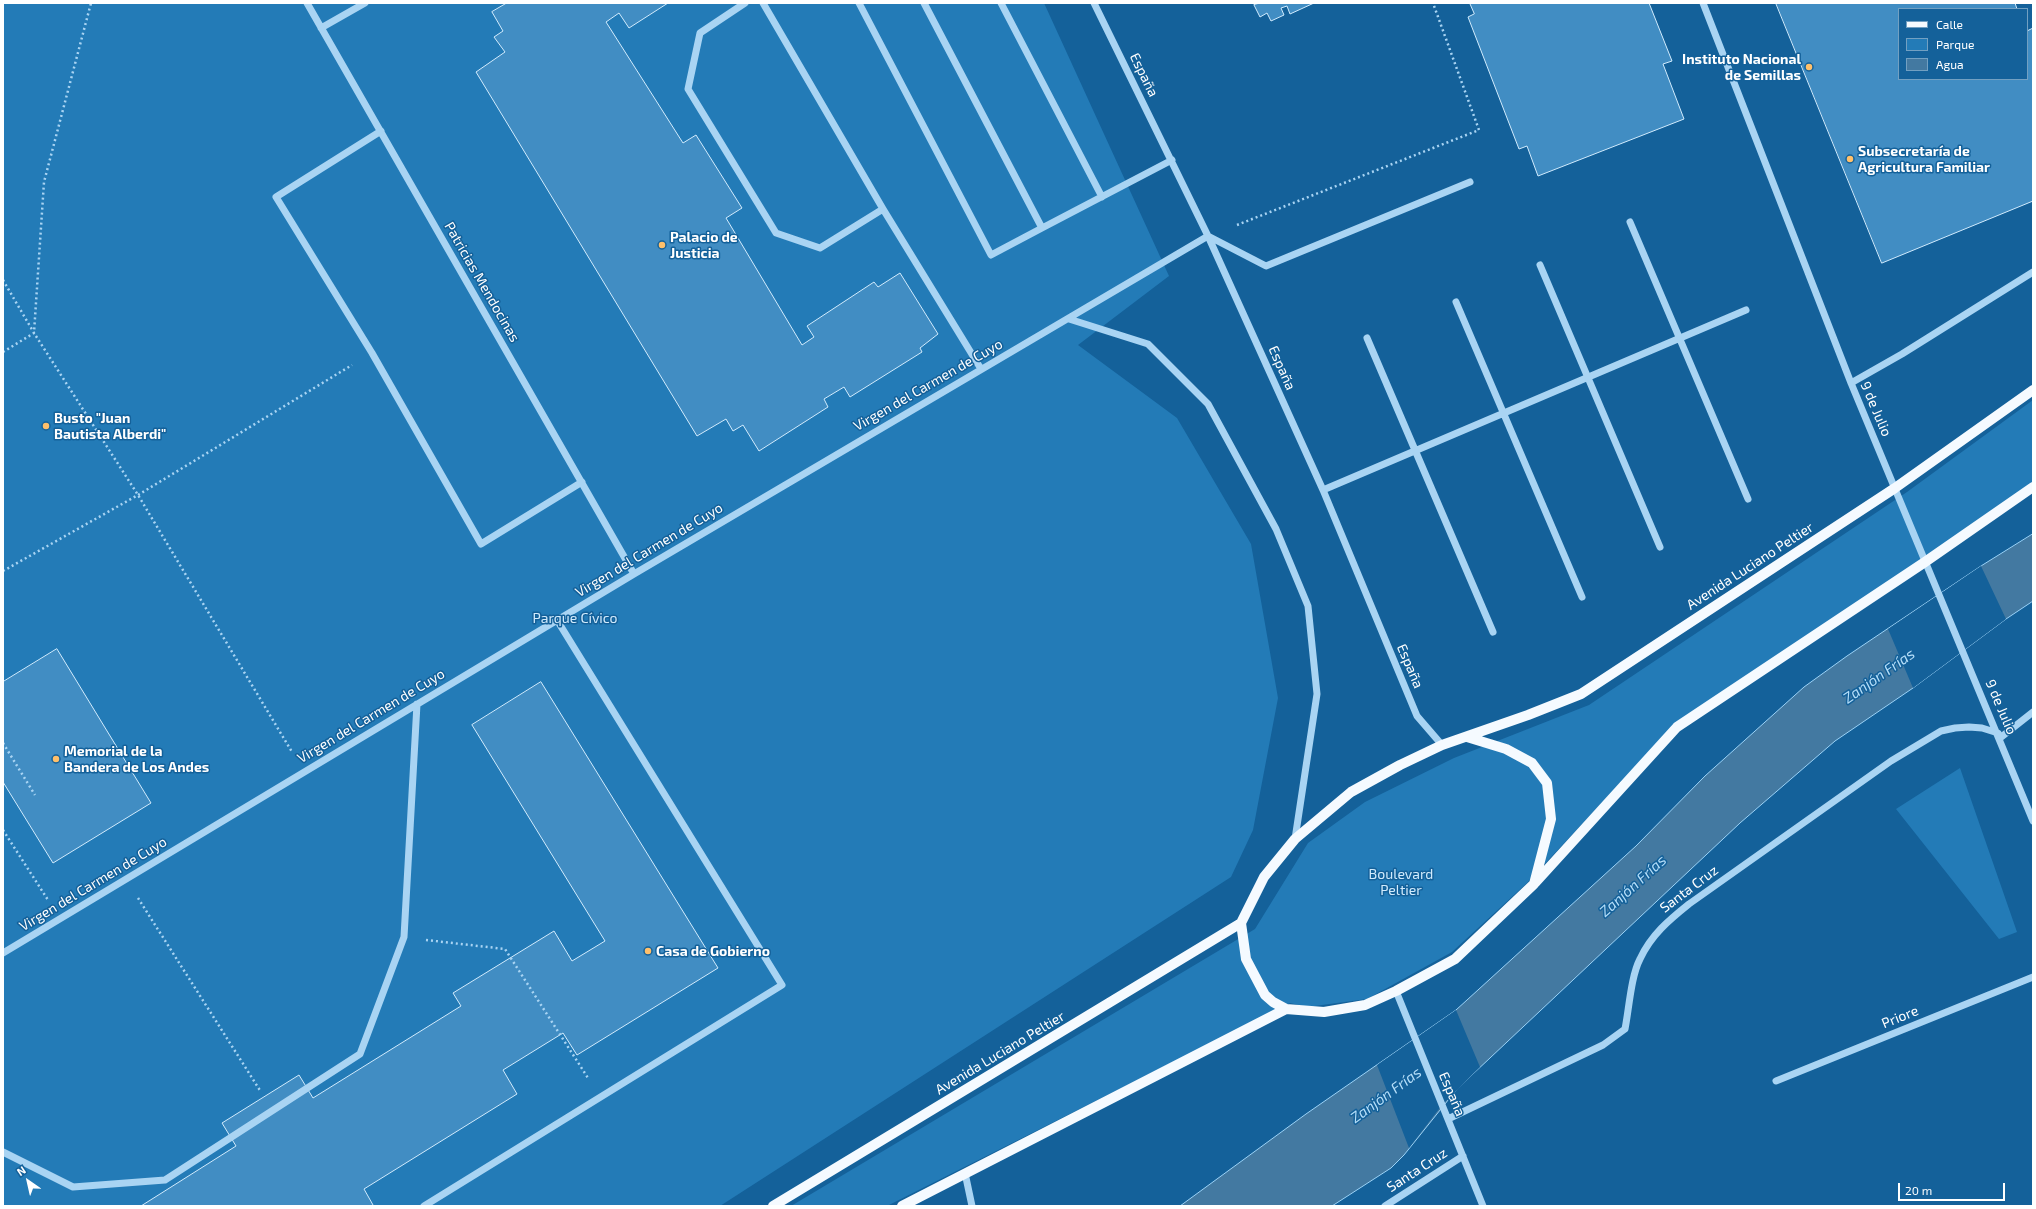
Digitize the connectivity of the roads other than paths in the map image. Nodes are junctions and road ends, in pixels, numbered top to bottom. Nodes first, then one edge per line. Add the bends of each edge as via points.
1 (307, 3) edge
2 (365, 3) edge
3 (745, 3) edge
4 (763, 3) edge
5 (859, 3) edge
6 (924, 3) edge
7 (1001, 3) edge
8 (1094, 3) edge
9 (1703, 3) edge
10 (321, 28) junction
11 (381, 131) junction
12 (1172, 160) junction
13 (1470, 182) dead end
14 (1102, 197) junction
15 (883, 209) junction
16 (1630, 222) dead end
17 (1042, 228) junction
18 (1208, 236) junction
19 (1540, 265) dead end
20 (2033, 272) edge
21 (1456, 302) dead end
22 (1746, 310) dead end
23 (1069, 319) junction
24 (1367, 338) dead end
25 (1680, 338) junction
26 (981, 369) junction
27 (1588, 378) junction
28 (1851, 383) junction
29 (2033, 390) edge
30 (1504, 413) junction
31 (1415, 451) junction
32 (582, 482) junction
33 (2033, 487) edge
34 (1895, 488) junction
35 (1323, 490) junction
36 (1748, 498) dead end
37 (1660, 547) dead end
38 (1926, 562) junction
39 (634, 574) junction
40 (1582, 597) dead end
41 (557, 620) junction
42 (1493, 632) dead end
43 (417, 704) junction
44 (2033, 712) edge
45 (1999, 735) junction
46 (1467, 737) junction
47 (1442, 745) junction
48 (2033, 821) edge
49 (1295, 839) junction
50 (1534, 884) junction
51 (1241, 923) junction
52 (3, 953) edge
53 (2033, 977) edge
54 (1396, 991) junction
55 (1286, 1009) junction
56 (1776, 1081) dead end
57 (1448, 1119) junction
58 (3, 1152) edge
59 (1463, 1156) junction
60 (965, 1173) junction
61 (424, 1206) edge
62 (773, 1206) edge
63 (902, 1206) edge
64 (972, 1206) edge
65 (1385, 1206) edge
66 (1483, 1206) edge

1 - 10 street, Patricias Mendocinas
2 - 10 street
3 - 15 street via 700,34 688,89 776,233 820,248
4 - 15 street
5 - 17 street via 991,255
6 - 17 street
7 - 14 street
8 - 12 street, España
9 - 28 street, 9 de Julio
10 - 11 street, Patricias Mendocinas
11 - 32 street, Patricias Mendocinas
11 - 32 street via 276,197 372,353 481,544
12 - 14 street
12 - 18 street, España
13 - 18 street via 1266,266
14 - 17 street
15 - 26 street
16 - 25 street
18 - 23 street, Virgen del Carmen de Cuyo
18 - 35 street, España
19 - 27 street
20 - 28 street
21 - 30 street
22 - 25 street
23 - 26 street, Virgen del Carmen de Cuyo
23 - 49 street via 1148,344 1208,404 1276,529 1308,606 1317,694
24 - 31 street
25 - 27 street
25 - 36 street
26 - 39 street, Virgen del Carmen de Cuyo
27 - 30 street
27 - 37 street
28 - 34 street, 9 de Julio
29 - 34 main road, Avenida Luciano Peltier
30 - 31 street
30 - 40 street
31 - 35 street
31 - 42 street
32 - 39 street, Patricias Mendocinas
33 - 38 main road
34 - 38 street, 9 de Julio
34 - 46 main road, Avenida Luciano Peltier via 1581,694
35 - 47 street, España via 1417,716
38 - 45 street, 9 de Julio
38 - 50 main road via 1678,727
39 - 41 street, Virgen del Carmen de Cuyo
41 - 43 street, Virgen del Carmen de Cuyo
41 - 61 street via 782,985
43 - 52 street, Virgen del Carmen de Cuyo
43 - 58 street via 404,937 360,1054 165,1180 73,1187
44 - 45 street
45 - 48 street, 9 de Julio
45 - 57 street, Santa Cruz via 1982,728 1955,728 1941,732 1884,766 1665,923 1639,960 1625,1029 1603,1045
46 - 47 main road, Avenida Luciano Peltier
46 - 50 main road via 1506,749 1532,763 1547,783 1551,819
47 - 49 main road, Avenida Luciano Peltier via 1352,792
49 - 51 main road, Avenida Luciano Peltier via 1264,877
50 - 54 main road via 1455,959
51 - 55 main road via 1246,959 1262,989 1273,1002
51 - 62 main road, Avenida Luciano Peltier
53 - 56 street, Priore
54 - 55 main road via 1365,1005 1324,1012
54 - 57 street, España
55 - 60 main road
57 - 59 street, España
59 - 65 street, Santa Cruz
59 - 66 street, España
60 - 63 main road
60 - 64 street

